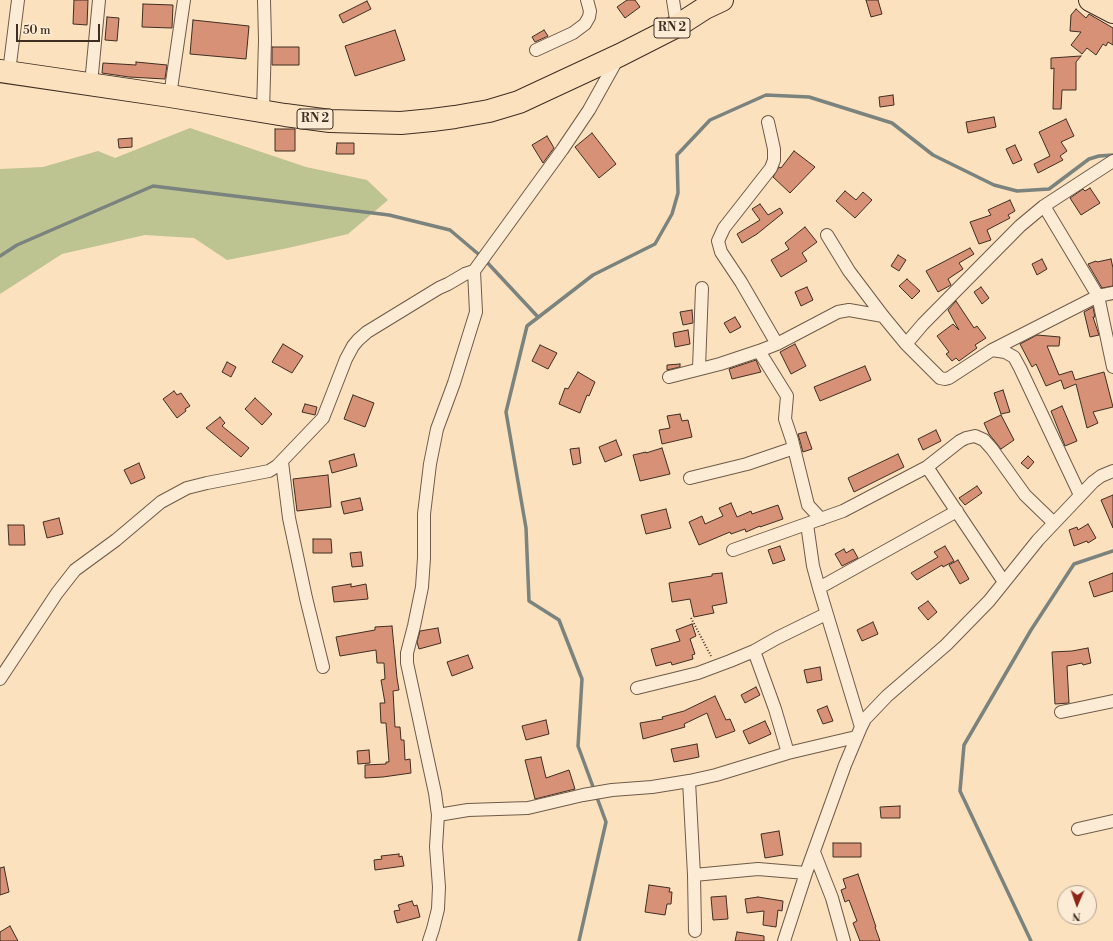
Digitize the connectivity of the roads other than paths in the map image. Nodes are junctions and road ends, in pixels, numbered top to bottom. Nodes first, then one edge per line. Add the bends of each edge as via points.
1 (18, 0) edge
2 (99, 0) edge
3 (184, 0) edge
4 (264, 0) edge
5 (587, 0) edge
6 (673, 0) edge
7 (722, 0) edge
8 (1090, 0) edge
9 (1113, 12) edge
10 (677, 26) junction
11 (536, 50) dead end
12 (620, 55) junction
13 (4, 72) edge
14 (91, 84) junction
15 (170, 96) junction
16 (263, 112) junction
17 (768, 122) dead end
18 (1113, 161) edge
19 (1044, 206) junction
20 (827, 235) dead end
21 (474, 272) junction
22 (702, 288) dead end
23 (1113, 293) edge
24 (1098, 296) junction
25 (883, 316) junction
26 (777, 344) junction
27 (906, 344) junction
28 (992, 350) junction
29 (759, 351) junction
30 (1113, 367) edge
31 (699, 368) junction
32 (669, 377) dead end
33 (794, 448) junction
34 (282, 462) junction
35 (927, 467) junction
36 (1113, 471) edge
37 (690, 478) dead end
38 (1080, 495) junction
39 (957, 511) junction
40 (821, 519) junction
41 (1054, 523) junction
42 (807, 524) junction
43 (733, 550) dead end
44 (1004, 582) junction
45 (819, 588) junction
46 (826, 614) junction
47 (754, 651) junction
48 (323, 667) dead end
49 (0, 679) edge
50 (637, 688) dead end
51 (1113, 701) edge
52 (1061, 712) dead end
53 (858, 732) junction
54 (788, 754) junction
55 (689, 781) junction
56 (438, 815) junction
57 (1113, 821) edge
58 (1078, 829) dead end
59 (814, 852) junction
60 (806, 874) junction
61 (694, 876) junction
62 (695, 931) dead end
63 (428, 941) edge
64 (784, 941) edge
65 (844, 941) edge

1 - 13 street
2 - 14 street
3 - 15 street
4 - 16 street
5 - 11 street via 590,11 585,24 573,33
6 - 10 street
7 - 10 highway, RN 2
8 - 9 highway
10 - 12 highway, RN 2
12 - 16 highway, RN 2 via 519,102 455,117 364,123
12 - 21 street via 589,110
13 - 14 highway, RN 2
14 - 15 highway, RN 2
15 - 16 highway, RN 2
17 - 26 street via 774,148 771,168 724,228 718,241 721,252
18 - 19 street
19 - 24 street
19 - 27 street via 999,246
20 - 25 street via 849,271
21 - 34 street via 439,288 358,340 346,359 323,418
21 - 56 street via 476,312 437,429 430,464 424,514 422,586 407,652 407,663
22 - 31 street
23 - 24 street
24 - 28 street
24 - 30 street
25 - 26 street via 849,310 838,312
25 - 27 street
26 - 29 street
27 - 28 street via 945,380
28 - 38 street via 1005,352 1014,357
29 - 31 street
29 - 33 street via 787,396 785,420
31 - 32 street
33 - 37 street via 747,464
33 - 40 street via 808,505
34 - 48 street via 289,518
34 - 49 street via 269,472 196,485 160,502 70,575
35 - 39 street
35 - 40 street via 843,511
35 - 41 street via 960,441 970,437 980,438 992,449 1025,495
36 - 38 street via 1101,476
38 - 41 street
39 - 44 street
39 - 45 street
40 - 42 street
41 - 44 street
42 - 43 street
42 - 45 street
44 - 53 street via 946,645 887,696 865,719
45 - 46 street
46 - 47 street
46 - 53 street
47 - 50 street via 698,673
47 - 54 street
51 - 52 street
53 - 54 street
53 - 59 street
54 - 55 street
55 - 56 street via 600,792 528,808 468,810
55 - 61 street
56 - 63 street via 438,909 434,929
57 - 58 street
59 - 60 street
59 - 65 street via 830,890
60 - 61 street via 758,869
60 - 64 street
61 - 62 street

